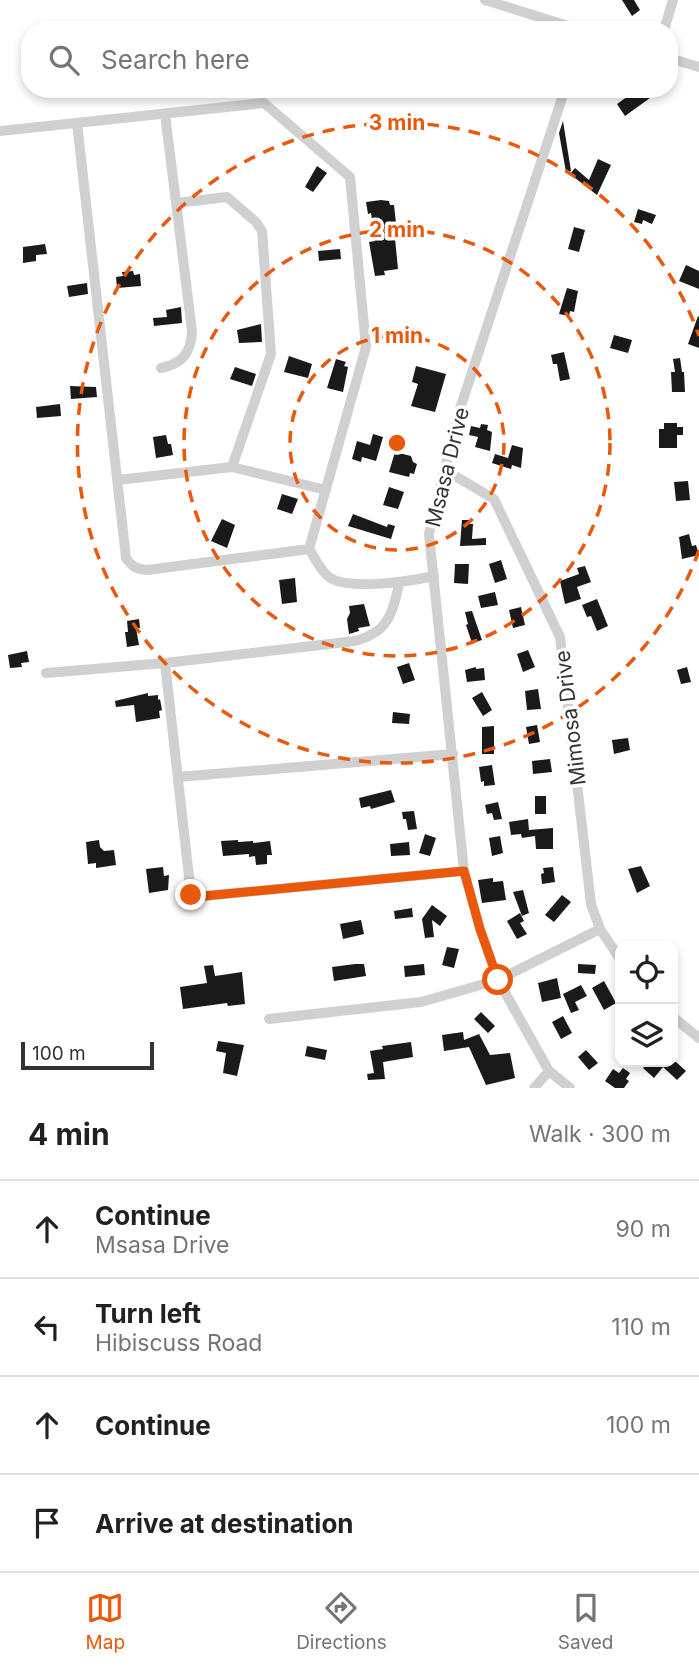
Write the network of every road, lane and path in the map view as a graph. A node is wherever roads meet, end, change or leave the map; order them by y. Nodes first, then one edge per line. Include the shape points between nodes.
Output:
1 (485, 0) edge
2 (673, 0) edge
3 (552, 21) edge
4 (667, 21) edge
5 (678, 61) edge
6 (699, 67) edge
7 (562, 98) edge
8 (165, 114) junction
9 (77, 123) junction
10 (0, 131) edge
11 (176, 203) junction
12 (161, 369) dead end
13 (232, 467) junction
14 (445, 470) junction
15 (118, 480) junction
16 (326, 490) junction
17 (309, 550) junction
18 (434, 576) junction
19 (399, 584) junction
20 (165, 663) junction
21 (46, 673) dead end
22 (453, 754) junction
23 (178, 777) junction
24 (464, 871) junction
25 (600, 929) junction
26 (615, 952) edge
27 (498, 980) junction
28 (269, 1019) dead end
29 (678, 1021) edge
30 (699, 1038) edge
31 (550, 1071) junction
32 (534, 1088) edge
33 (570, 1088) edge

1 - 3 street
2 - 4 street
5 - 6 street
7 - 14 street, Msasa Drive via 458,415
8 - 9 street
8 - 11 street
8 - 16 street via 264,103 350,177 366,347
9 - 10 street
9 - 15 street
11 - 12 street via 191,340 184,358
11 - 13 street via 227,197 262,231 271,354
13 - 15 street
13 - 16 street
14 - 18 street, Msasa Drive via 429,534
14 - 25 street, Mimosa Drive via 494,499 560,637 591,904
15 - 17 street via 127,558 138,569
16 - 17 street
17 - 19 street via 335,581
18 - 19 street
18 - 22 street, Msasa Drive
19 - 20 street via 386,624 365,638
20 - 21 street
20 - 23 street
22 - 23 street
22 - 24 street, Msasa Drive
23 - 24 street via 191,895
24 - 27 street, Msasa Drive
25 - 26 street, Mimosa Drive
25 - 27 street
27 - 28 street via 421,1002
27 - 31 street, Msasa Drive
29 - 30 street
31 - 32 street
31 - 33 street, Msasa Drive

